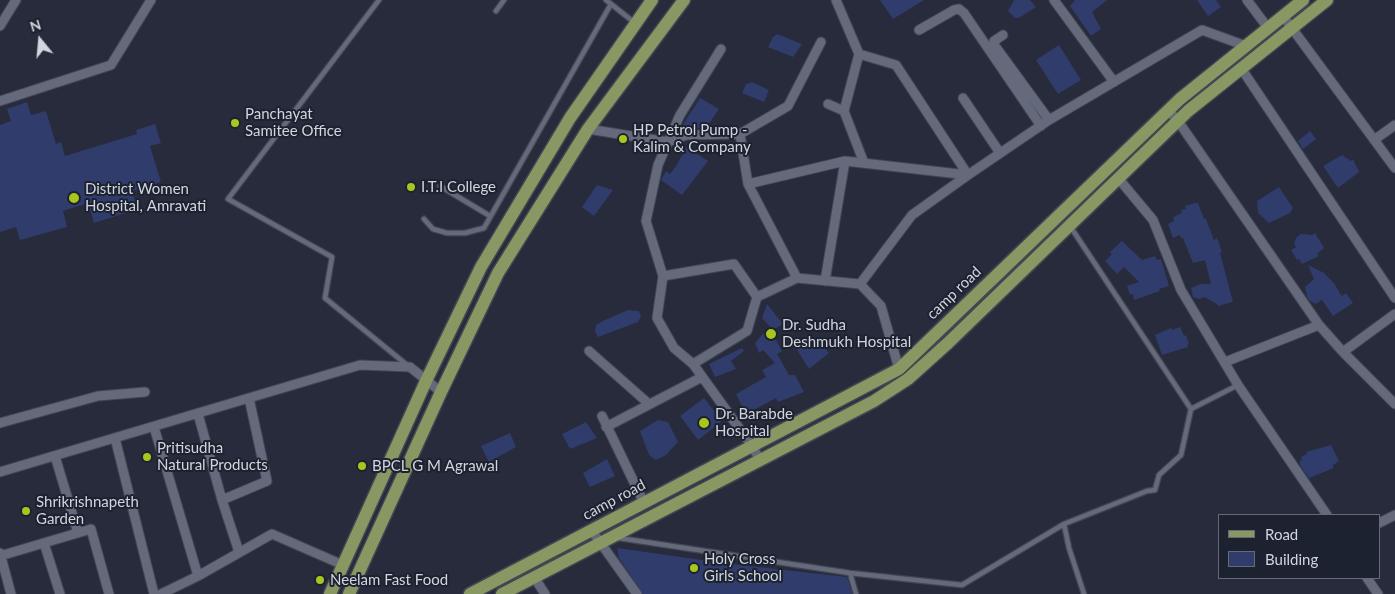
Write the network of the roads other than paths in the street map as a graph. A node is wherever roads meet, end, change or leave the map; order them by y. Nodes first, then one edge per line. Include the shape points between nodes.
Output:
1 (151, 0) edge
2 (379, 0) edge
3 (504, 0) edge
4 (606, 0) edge
5 (652, 0) edge
6 (684, 0) edge
7 (836, 0) edge
8 (1054, 0) edge
9 (1246, 0) edge
10 (1303, 0) edge
11 (1327, 0) edge
12 (13, 1) edge
13 (611, 4) junction
14 (496, 12) dead end
15 (1284, 16) junction
16 (636, 24) junction
17 (0, 26) edge
18 (1268, 28) junction
19 (1292, 28) junction
20 (919, 30) dead end
21 (1003, 35) dead end
22 (821, 42) dead end
23 (1246, 46) junction
24 (721, 49) dead end
25 (859, 54) junction
26 (1241, 68) junction
27 (602, 72) junction
28 (1114, 82) junction
29 (620, 84) junction
30 (963, 98) dead end
31 (0, 101) edge
32 (828, 104) dead end
33 (1168, 110) junction
34 (844, 111) junction
35 (570, 118) junction
36 (1049, 120) junction
37 (1178, 121) junction
38 (1395, 125) edge
39 (1041, 126) junction
40 (588, 129) junction
41 (740, 134) junction
42 (1374, 140) junction
43 (668, 142) junction
44 (1000, 153) junction
45 (845, 161) junction
46 (864, 163) junction
47 (1395, 168) edge
48 (968, 175) junction
49 (1118, 178) junction
50 (748, 184) junction
51 (440, 186) dead end
52 (1060, 214) junction
53 (490, 216) junction
54 (424, 219) dead end
55 (1069, 225) junction
56 (663, 276) junction
57 (797, 278) junction
58 (825, 281) junction
59 (860, 284) junction
60 (1392, 288) edge
61 (757, 297) junction
62 (1395, 298) edge
63 (1395, 314) edge
64 (1318, 324) junction
65 (589, 351) dead end
66 (1343, 352) junction
67 (1225, 362) junction
68 (693, 364) junction
69 (410, 367) junction
70 (899, 369) junction
71 (702, 378) junction
72 (426, 381) junction
73 (1238, 385) junction
74 (146, 392) dead end
75 (441, 392) junction
76 (249, 398) junction
77 (649, 404) junction
78 (1395, 404) edge
79 (1191, 409) junction
80 (198, 414) junction
81 (602, 416) dead end
82 (0, 423) edge
83 (154, 427) junction
84 (606, 427) junction
85 (115, 438) junction
86 (752, 446) junction
87 (55, 456) junction
88 (760, 460) junction
89 (0, 472) edge
90 (222, 500) junction
91 (644, 503) junction
92 (1325, 514) edge
93 (1395, 515) edge
94 (1380, 522) edge
95 (604, 524) junction
96 (1064, 524) junction
97 (592, 531) junction
98 (78, 533) junction
99 (612, 537) junction
100 (44, 543) junction
101 (599, 543) junction
102 (239, 552) junction
103 (0, 555) edge
104 (343, 565) junction
105 (850, 573) junction
106 (198, 576) junction
107 (534, 577) junction
108 (1368, 579) edge
109 (11, 594) edge
110 (60, 594) edge
111 (109, 594) edge
112 (154, 594) edge
113 (161, 594) edge
114 (330, 594) edge
115 (349, 594) edge
116 (470, 594) edge
117 (502, 594) edge
118 (545, 594) edge
119 (637, 594) edge
120 (856, 594) edge
121 (1084, 594) edge
122 (1378, 594) edge

1 - 31 street via 112,65
2 - 69 lane via 228,199 332,257 325,298
3 - 14 lane
4 - 13 lane
5 - 16 main road
6 - 29 main road
7 - 25 street
8 - 28 street
9 - 18 street
10 - 15 main road, camp road
11 - 19 main road, camp road
12 - 17 street
13 - 16 lane
13 - 53 lane
15 - 18 main road, camp road
15 - 19 street
16 - 27 main road
18 - 23 main road, camp road
19 - 26 main road, camp road
19 - 42 street
20 - 39 street via 954,10 964,12
21 - 36 street via 994,42 995,46
22 - 41 street via 788,106
23 - 28 street via 1202,30
23 - 33 main road, camp road
24 - 43 street via 680,115
25 - 34 street
25 - 48 street via 896,65
26 - 37 main road, camp road
26 - 60 street
27 - 29 main road
27 - 35 main road
28 - 36 street
29 - 40 main road
30 - 44 street
32 - 34 street
33 - 37 street
33 - 52 main road, camp road
34 - 46 street
35 - 40 main road
35 - 72 main road via 481,267
36 - 39 street
37 - 49 main road, camp road
37 - 64 street
38 - 42 street
39 - 44 street
40 - 43 street
40 - 75 main road via 498,273
41 - 43 street via 686,135
41 - 50 street
42 - 47 street
43 - 56 street via 658,165 646,222
44 - 48 street
45 - 46 street
45 - 50 street
45 - 58 street
46 - 48 street
48 - 59 street via 912,215
49 - 55 main road, camp road
49 - 67 street via 1153,220 1180,290
50 - 57 street
51 - 53 lane
52 - 55 street
52 - 70 main road, camp road
53 - 54 lane via 484,228 465,233 433,229
55 - 79 lane
55 - 88 main road, camp road via 908,379 874,401
56 - 61 street via 734,264
56 - 68 street via 657,318 674,348
57 - 58 street
57 - 61 street
58 - 59 street
59 - 70 street via 881,306
60 - 62 street
61 - 68 street via 747,331
63 - 66 street
64 - 66 street
64 - 67 street
65 - 77 street
66 - 78 street
67 - 73 street
68 - 71 street
69 - 72 street
69 - 76 street via 360,365
70 - 86 main road, camp road
71 - 77 street
71 - 86 street
72 - 75 street
72 - 104 main road
73 - 79 lane
73 - 92 street
74 - 82 street via 98,396
75 - 115 main road
76 - 80 street
76 - 90 street via 267,481
77 - 84 street
79 - 96 lane via 1181,455 1159,475 1156,490
80 - 83 street
80 - 90 street
81 - 84 street
83 - 85 street
83 - 106 street
84 - 91 street
85 - 87 street
85 - 112 street
86 - 88 street
86 - 91 main road, camp road
87 - 89 street
87 - 98 street
88 - 99 main road, camp road
90 - 102 street
91 - 95 main road, camp road
93 - 94 street
95 - 97 main road, camp road
95 - 99 street
96 - 105 lane via 962,585
96 - 121 lane
97 - 101 street
97 - 116 main road, camp road
98 - 100 street
98 - 111 street via 91,530
99 - 101 main road, camp road
99 - 105 lane
100 - 103 street
100 - 110 street
101 - 107 main road, camp road
101 - 119 street
102 - 104 street via 272,534
102 - 106 street
103 - 109 street
104 - 114 main road
105 - 120 lane
106 - 113 street
107 - 117 main road, camp road
107 - 118 street
108 - 122 street

